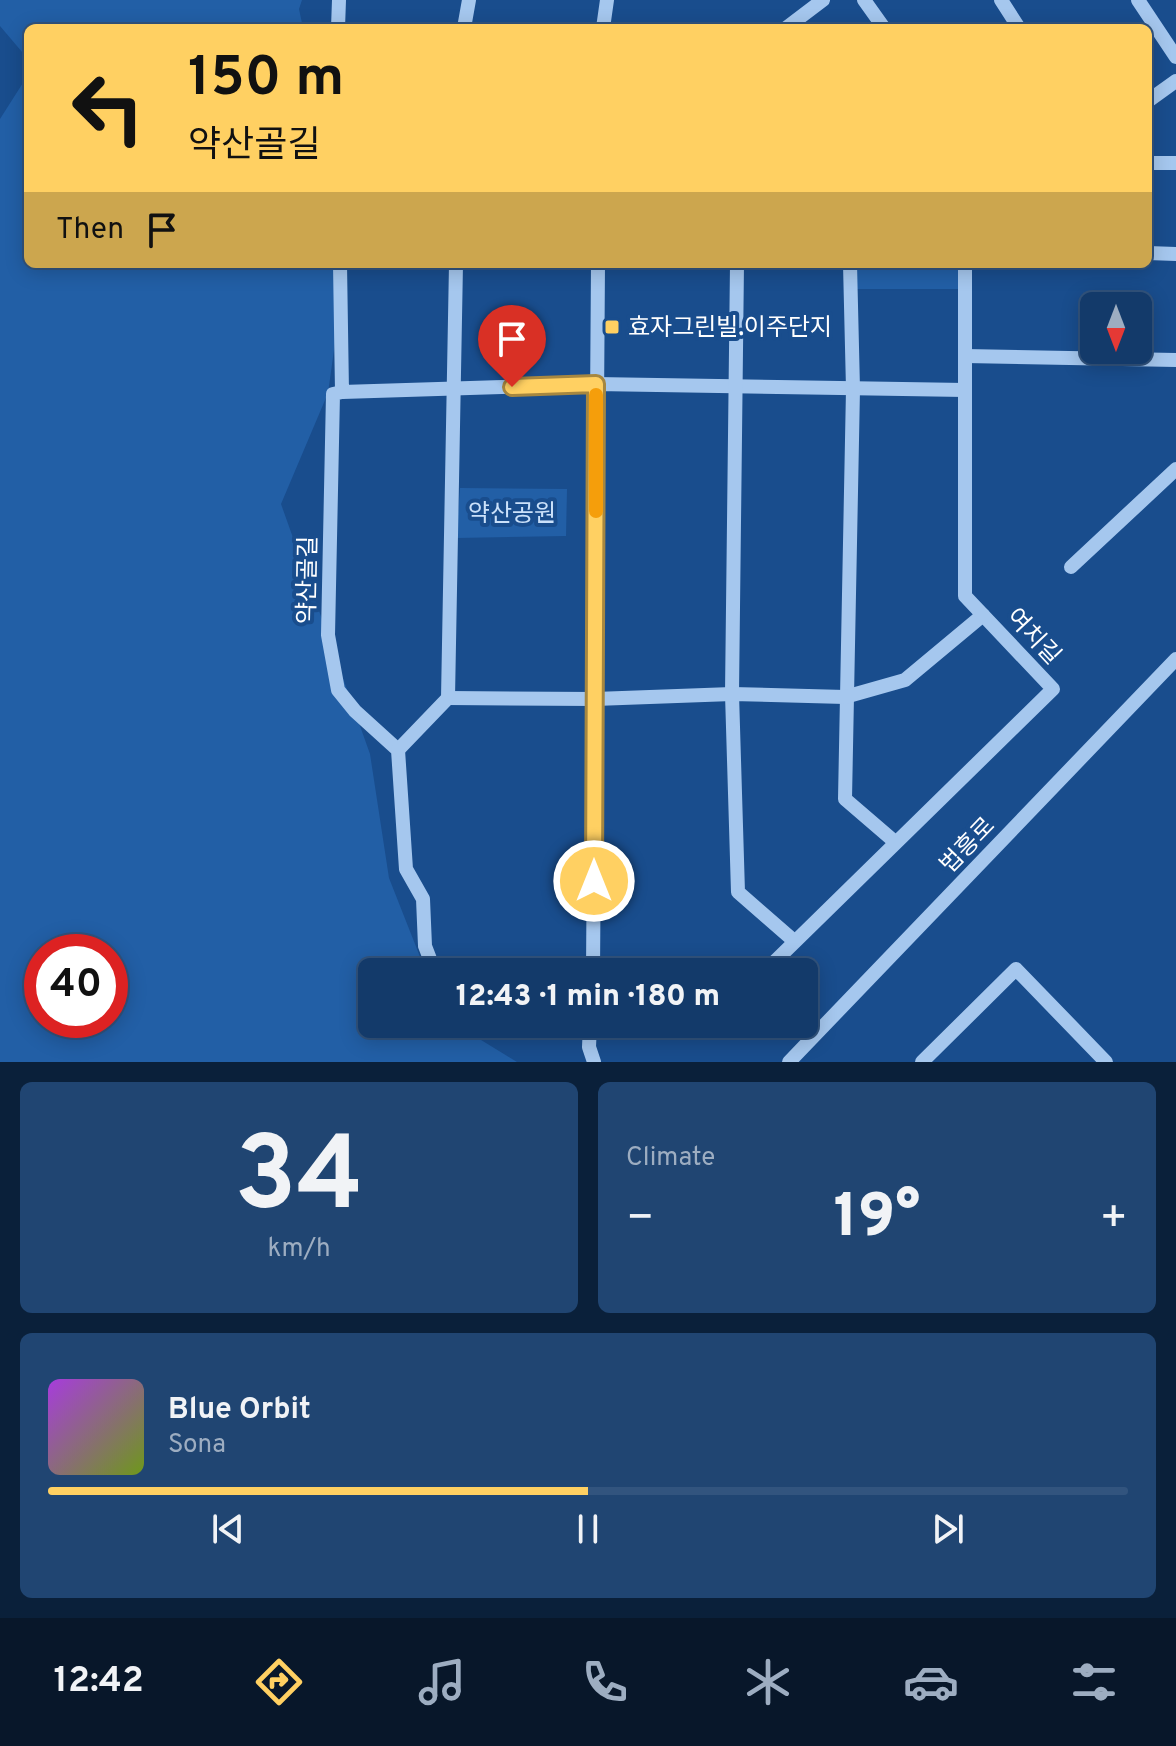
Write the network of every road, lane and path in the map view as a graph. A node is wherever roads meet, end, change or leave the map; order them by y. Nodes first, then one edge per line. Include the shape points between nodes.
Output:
1 (339, 0) edge
2 (469, 0) edge
3 (607, 0) edge
4 (823, 0) edge
5 (864, 0) edge
6 (1001, 0) edge
7 (1138, 0) edge
8 (338, 24) edge
9 (465, 24) edge
10 (604, 24) edge
11 (791, 24) edge
12 (881, 24) edge
13 (1016, 24) edge
14 (1176, 57) edge
15 (1176, 81) edge
16 (1152, 98) edge
17 (1152, 163) edge
18 (1176, 163) edge
19 (1152, 253) edge
20 (1176, 254) edge
21 (340, 268) edge
22 (456, 268) edge
23 (598, 268) edge
24 (737, 268) edge
25 (850, 268) edge
26 (965, 268) edge
27 (965, 356) junction
28 (1176, 360) edge
29 (596, 384) junction
30 (736, 388) junction
31 (455, 389) junction
32 (853, 389) junction
33 (965, 390) junction
34 (342, 392) junction
35 (1176, 469) edge
36 (1071, 567) dead end
37 (983, 615) junction
38 (1176, 659) edge
39 (732, 694) junction
40 (845, 697) junction
41 (448, 698) junction
42 (595, 699) junction
43 (398, 750) junction
44 (895, 842) junction
45 (793, 940) junction
46 (430, 958) edge
47 (593, 958) edge
48 (777, 958) edge
49 (589, 1038) edge
50 (594, 1062) edge
51 (789, 1062) edge
52 (922, 1062) edge
53 (1106, 1062) edge

1 - 8 street
2 - 9 street
3 - 10 street
4 - 11 street
5 - 12 street
6 - 13 street
7 - 14 street
15 - 16 street
17 - 18 street
19 - 20 street
21 - 34 street, 약산골길
22 - 31 street
23 - 29 street
24 - 30 street
25 - 32 street
26 - 27 street, 여치길
27 - 28 street
27 - 33 street, 여치길
29 - 30 street
29 - 31 street
29 - 42 street
30 - 32 street
30 - 39 street
31 - 34 street
31 - 41 street
32 - 33 street
32 - 40 street
33 - 37 street, 여치길 via 965,596
34 - 43 street, 약산골길 via 333,394 328,635 338,690
35 - 36 street
37 - 40 street via 905,680
37 - 44 street, 여치길 via 1053,689
38 - 51 street, 법흥로
39 - 40 street
39 - 42 street
39 - 45 street via 738,892
40 - 44 street via 845,799
41 - 42 street
41 - 43 street
42 - 47 street
43 - 46 street via 406,869 423,899
44 - 45 street, 여치길
45 - 48 street, 여치길
49 - 50 street
52 - 53 street via 1016,969

